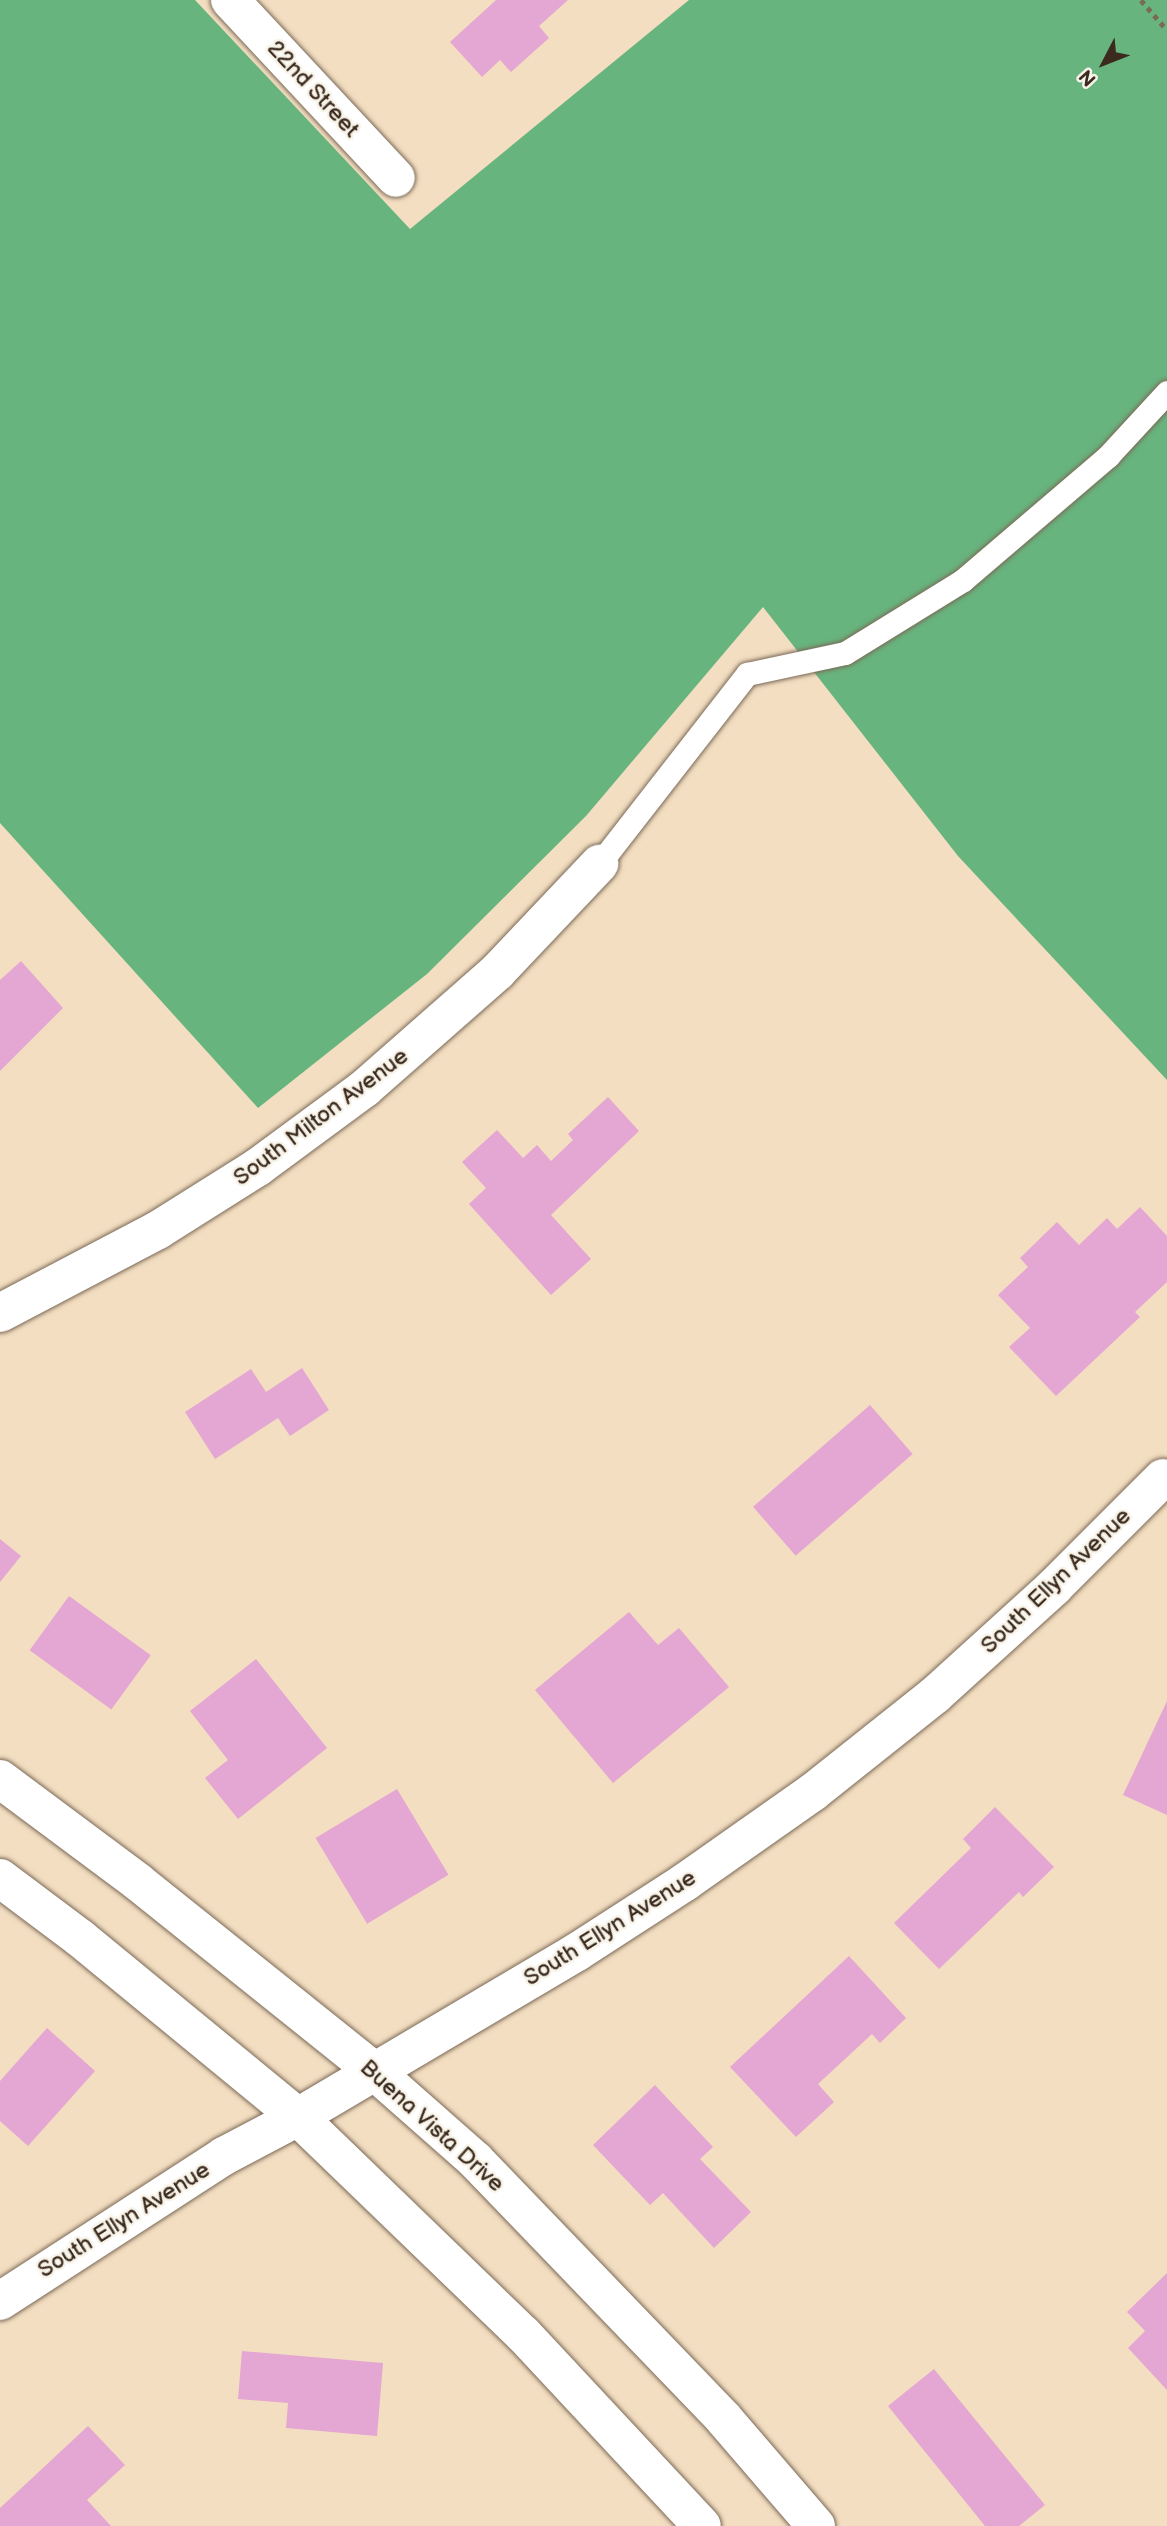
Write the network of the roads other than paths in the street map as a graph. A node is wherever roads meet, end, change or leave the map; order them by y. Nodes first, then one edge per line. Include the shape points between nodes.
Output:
1 (237, 2) edge
2 (396, 178) dead end
3 (1167, 392) edge
4 (599, 864) joint
5 (0, 1312) edge
6 (1163, 1478) dead end
7 (0, 1779) edge
8 (0, 1878) edge
9 (373, 2070) junction
10 (298, 2117) junction
11 (0, 2301) edge
12 (702, 2526) edge
13 (816, 2526) edge

1 - 2 street, 22nd Street
3 - 4 lane via 1108,456 963,580 845,653 747,674
4 - 5 street, South Milton Avenue via 497,972 365,1088 258,1167 158,1230
6 - 9 street, South Ellyn Avenue via 1054,1587 945,1686 813,1792 577,1952
7 - 9 street, Buena Vista Drive via 138,1882
8 - 10 street
9 - 10 street, South Ellyn Avenue
9 - 13 street, Buena Vista Drive via 475,2160 724,2419
10 - 11 street, South Ellyn Avenue via 224,2156
10 - 12 street via 523,2334

